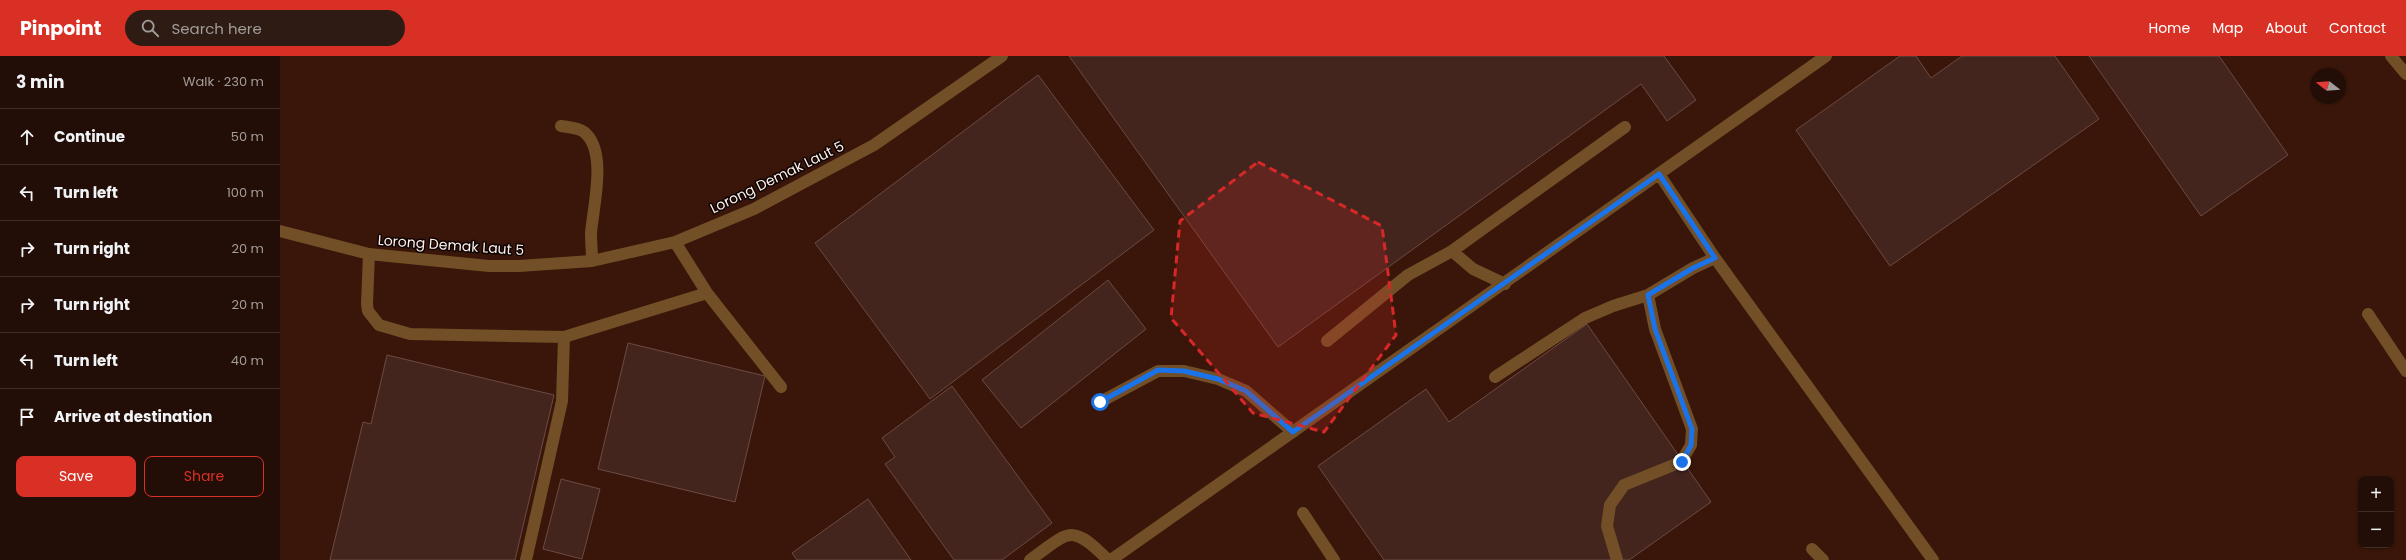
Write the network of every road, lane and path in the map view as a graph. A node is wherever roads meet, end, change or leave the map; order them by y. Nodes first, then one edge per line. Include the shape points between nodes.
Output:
1 (1002, 56) edge
2 (1826, 56) edge
3 (2391, 56) edge
4 (2406, 74) edge
5 (561, 126) dead end
6 (1624, 127) dead end
7 (1659, 174) junction
8 (280, 231) edge
9 (675, 242) junction
10 (1452, 251) junction
11 (370, 254) junction
12 (1715, 258) junction
13 (592, 261) junction
14 (1505, 284) junction
15 (707, 293) junction
16 (1648, 295) junction
17 (2368, 314) dead end
18 (564, 337) junction
19 (1327, 341) dead end
20 (2406, 371) edge
21 (1495, 377) dead end
22 (781, 387) dead end
23 (1100, 402) dead end
24 (1293, 432) junction
25 (1303, 513) dead end
26 (1812, 549) dead end
27 (526, 560) edge
28 (1030, 560) edge
29 (1108, 560) edge
30 (1112, 560) edge
31 (1334, 560) edge
32 (1617, 560) edge
33 (1823, 560) edge
34 (1932, 560) edge

1 - 9 street, Lorong Demak Laut 5 via 874,145 754,209
2 - 7 street
3 - 4 street
5 - 13 street via 584,132 592,141 595,152 597,187 591,233
6 - 10 street
7 - 12 street
7 - 14 street
8 - 11 street, Lorong Demak Laut 5
9 - 13 street, Lorong Demak Laut 5
9 - 15 street
10 - 14 street via 1473,269
10 - 19 street via 1408,275
11 - 13 street, Lorong Demak Laut 5 via 488,266 551,266
11 - 18 street via 367,304 368,311 379,324 410,334
12 - 16 street
12 - 34 street
14 - 24 street
15 - 18 street
15 - 22 street
16 - 21 street via 1585,318
16 - 32 street via 1655,329 1692,429 1691,445 1682,462 1624,485 1610,504 1607,526
17 - 20 street
18 - 27 street via 562,401
23 - 24 street via 1158,370 1184,371 1218,379 1246,391
24 - 30 street
25 - 31 street
26 - 33 street
28 - 29 street via 1057,540 1068,535 1078,535 1087,538

